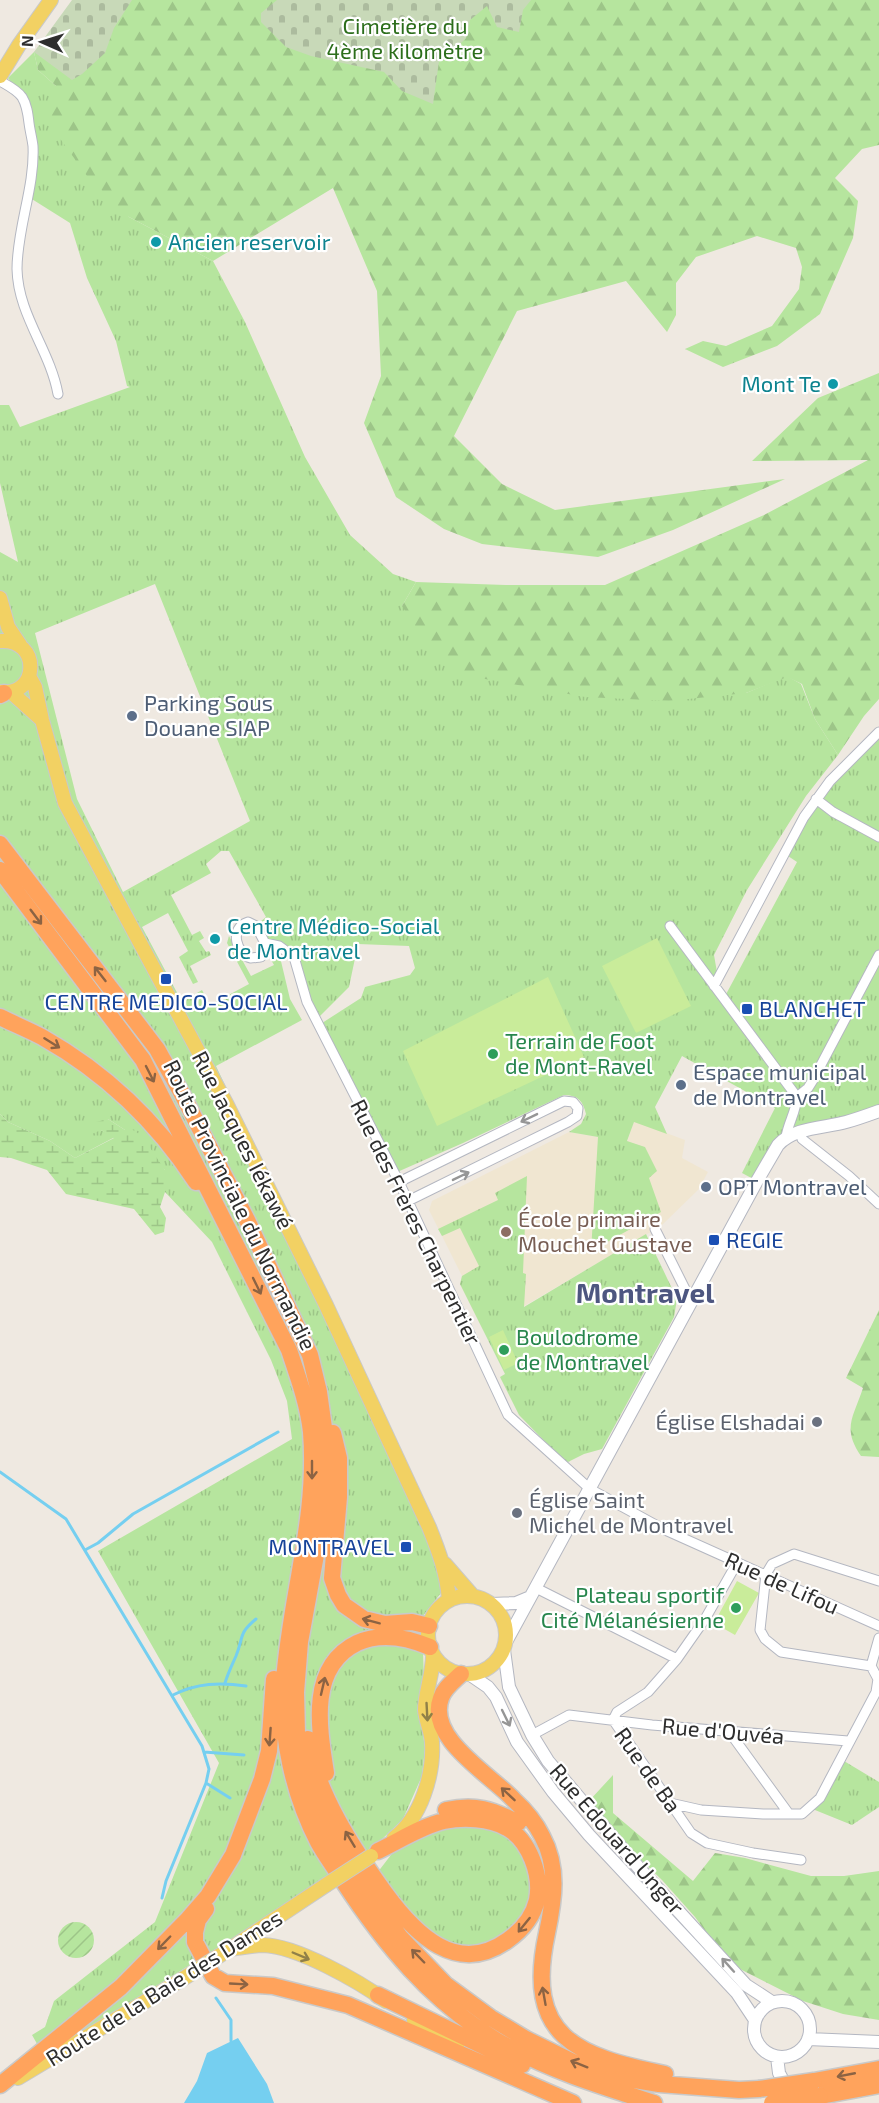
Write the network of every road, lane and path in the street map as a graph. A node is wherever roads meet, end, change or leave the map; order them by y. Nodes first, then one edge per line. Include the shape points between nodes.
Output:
1 (51, 0) edge
2 (0, 79) edge
3 (58, 394) dead end
4 (0, 601) edge
5 (0, 641) edge
6 (20, 645) junction
7 (29, 675) junction
8 (4, 693) edge
9 (42, 720) junction
10 (879, 732) edge
11 (816, 799) junction
12 (879, 837) edge
13 (0, 844) edge
14 (0, 870) edge
15 (670, 926) dead end
16 (265, 943) dead end
17 (879, 955) edge
18 (714, 986) junction
19 (0, 1017) edge
20 (797, 1097) junction
21 (879, 1111) edge
22 (801, 1132) junction
23 (786, 1137) junction
24 (399, 1182) junction
25 (408, 1201) junction
26 (879, 1204) edge
27 (655, 1229) dead end
28 (240, 1250) junction
29 (691, 1301) junction
30 (319, 1392) junction
31 (590, 1489) junction
32 (317, 1547) junction
33 (443, 1562) junction
34 (737, 1563) junction
35 (766, 1574) junction
36 (879, 1581) edge
37 (298, 1583) junction
38 (532, 1593) junction
39 (472, 1595) junction
40 (449, 1599) junction
41 (492, 1604) junction
42 (429, 1626) junction
43 (879, 1626) edge
44 (879, 1638) edge
45 (505, 1646) junction
46 (431, 1651) junction
47 (677, 1659) junction
48 (871, 1666) junction
49 (465, 1674) junction
50 (613, 1720) junction
51 (728, 1730) junction
52 (532, 1735) junction
53 (848, 1741) junction
54 (670, 1803) junction
55 (332, 1806) junction
56 (789, 1814) junction
57 (405, 1830) junction
58 (374, 1853) junction
59 (233, 1856) junction
60 (801, 1860) dead end
61 (545, 1942) junction
62 (226, 1951) junction
63 (378, 1995) junction
64 (772, 2002) junction
65 (755, 2020) junction
66 (808, 2039) junction
67 (879, 2042) edge
68 (777, 2057) junction
69 (487, 2065) junction
70 (879, 2069) edge
71 (879, 2085) edge
72 (0, 2087) edge
73 (817, 2089) junction
74 (739, 2090) junction
75 (573, 2103) edge
76 (646, 2103) edge
77 (654, 2103) edge
78 (772, 2103) edge
79 (794, 2103) edge

1 - 2 main road
2 - 3 street via 21,95 26,105 32,155 17,267 19,290 28,320 55,376
4 - 6 main road via 8,627
5 - 6 main road
6 - 7 main road, Rue Jacques Iékawé via 30,659
7 - 8 main road via 19,689
7 - 9 main road, Rue Jacques Iékawé
8 - 9 main road
9 - 33 main road, Rue Jacques Iékawé via 65,803 230,1112 326,1305
10 - 11 street
11 - 12 street
11 - 18 street
30 -> 13 highway, Route Provinciale du Normandie via 310,1355 247,1220 157,1049
14 -> 28 highway, Route Provinciale du Normandie via 143,1060
15 - 18 street
16 - 24 street, Rue des Frères Charpentier via 279,946 294,957 308,1002
17 - 20 street via 813,1080
18 - 20 street
19 -> 28 highway via 81,1061 147,1118 187,1168
20 - 23 street
21 - 22 main road
22 - 23 main road
22 - 26 street via 802,1138
23 - 29 main road via 757,1181
24 - 25 street, Rue des Frères Charpentier
25 -> 24 street via 568,1122 577,1116 578,1108 573,1102 564,1101
25 - 31 street, Rue des Frères Charpentier via 508,1415
27 - 29 street
28 -> 37 highway, Route Provinciale du Normandie via 289,1350 311,1430 310,1508
29 - 31 main road
30 - 32 highway via 327,1460
42 -> 30 highway via 364,1619 344,1605 338,1595 332,1578 339,1458
31 - 34 street, Rue de Lifou
31 - 38 main road
32 - 55 highway via 305,1719 320,1785
74 -> 32 highway via 659,2084 579,2065 491,2018 446,1985 400,1937 333,1841 303,1768 296,1692 300,1642
33 - 39 main road, Rue Jacques Iékawé
33 - 40 main road, Rue Jacques Iékawé
34 - 35 street, Rue de Lifou
34 - 47 street, Rue de Ba
35 - 36 street via 772,1564 794,1554
35 - 43 street, Rue de Lifou
35 - 48 street via 760,1630 775,1648
37 -> 59 highway via 276,1657 269,1750
37 - 77 highway, Route Provinciale du Normandie via 284,1682 285,1727 292,1769 318,1842 364,1914 428,1990 496,2040 573,2076
38 - 41 main road via 516,1603
38 - 45 main road
38 - 47 street
39 - 40 main road
39 - 41 main road
40 - 42 main road via 437,1609
41 - 45 main road via 504,1621
42 - 46 main road
44 - 48 street
45 - 49 main road via 489,1668
45 - 52 main road, Rue Edouard Unger via 509,1686
46 - 49 main road via 440,1664
55 -> 46 highway via 320,1713 328,1670 348,1647 363,1640 394,1636 417,1641
46 -> 57 main road via 433,1669 425,1709 432,1739 431,1768
47 - 50 street, Rue de Ba via 648,1692 617,1712
48 - 53 street via 879,1679 876,1692
61 -> 49 highway via 554,1896 550,1852 531,1819 457,1749 441,1723 441,1696
49 -> 65 main road, Rue Edouard Unger via 488,1687 518,1742 553,1792 737,1993
50 - 51 street, Rue d'Ouvéa
50 - 52 street, Rue d'Ouvéa via 569,1715
50 - 54 street, Rue de Ba
51 - 53 street, Rue d'Ouvéa
51 - 56 street
64 -> 52 main road, Rue Edouard Unger via 746,1985 639,1868 566,1784
53 - 56 street via 820,1798 802,1814
54 - 56 street via 700,1810
54 - 60 street, Rue de Ba via 691,1833 707,1843
58 -> 55 highway via 442,1821 472,1819 495,1823 515,1834 533,1861 537,1899 522,1929 506,1941 490,1950 470,1954 447,1951 428,1940 400,1913
57 - 58 main road
57 - 61 highway via 441,1811 459,1808 498,1812 519,1823 537,1845 542,1861
58 - 62 main road, Route de la Baie des Dames, bridge
59 -> 69 highway via 228,1878 198,1920 195,1932 195,1942 213,1976 225,1983 273,1986 348,2005
59 -> 72 highway via 208,1896 121,1987
74 -> 61 highway via 623,2066 588,2053 562,2036 546,2010 543,1994
62 -> 63 main road via 263,1945 293,1952
62 - 72 main road, Route de la Baie des Dames, bridge
63 - 69 main road
63 - 76 highway via 537,2072 582,2090
64 - 65 main road
64 - 66 main road via 781,2000 798,2006 809,2021
65 - 68 main road via 754,2034 759,2046
66 - 67 main road
66 - 68 main road via 796,2053
68 - 79 main road via 779,2073
69 - 75 highway
70 -> 73 highway
71 - 73 highway
73 - 74 highway, bridge
73 - 78 highway, bridge

